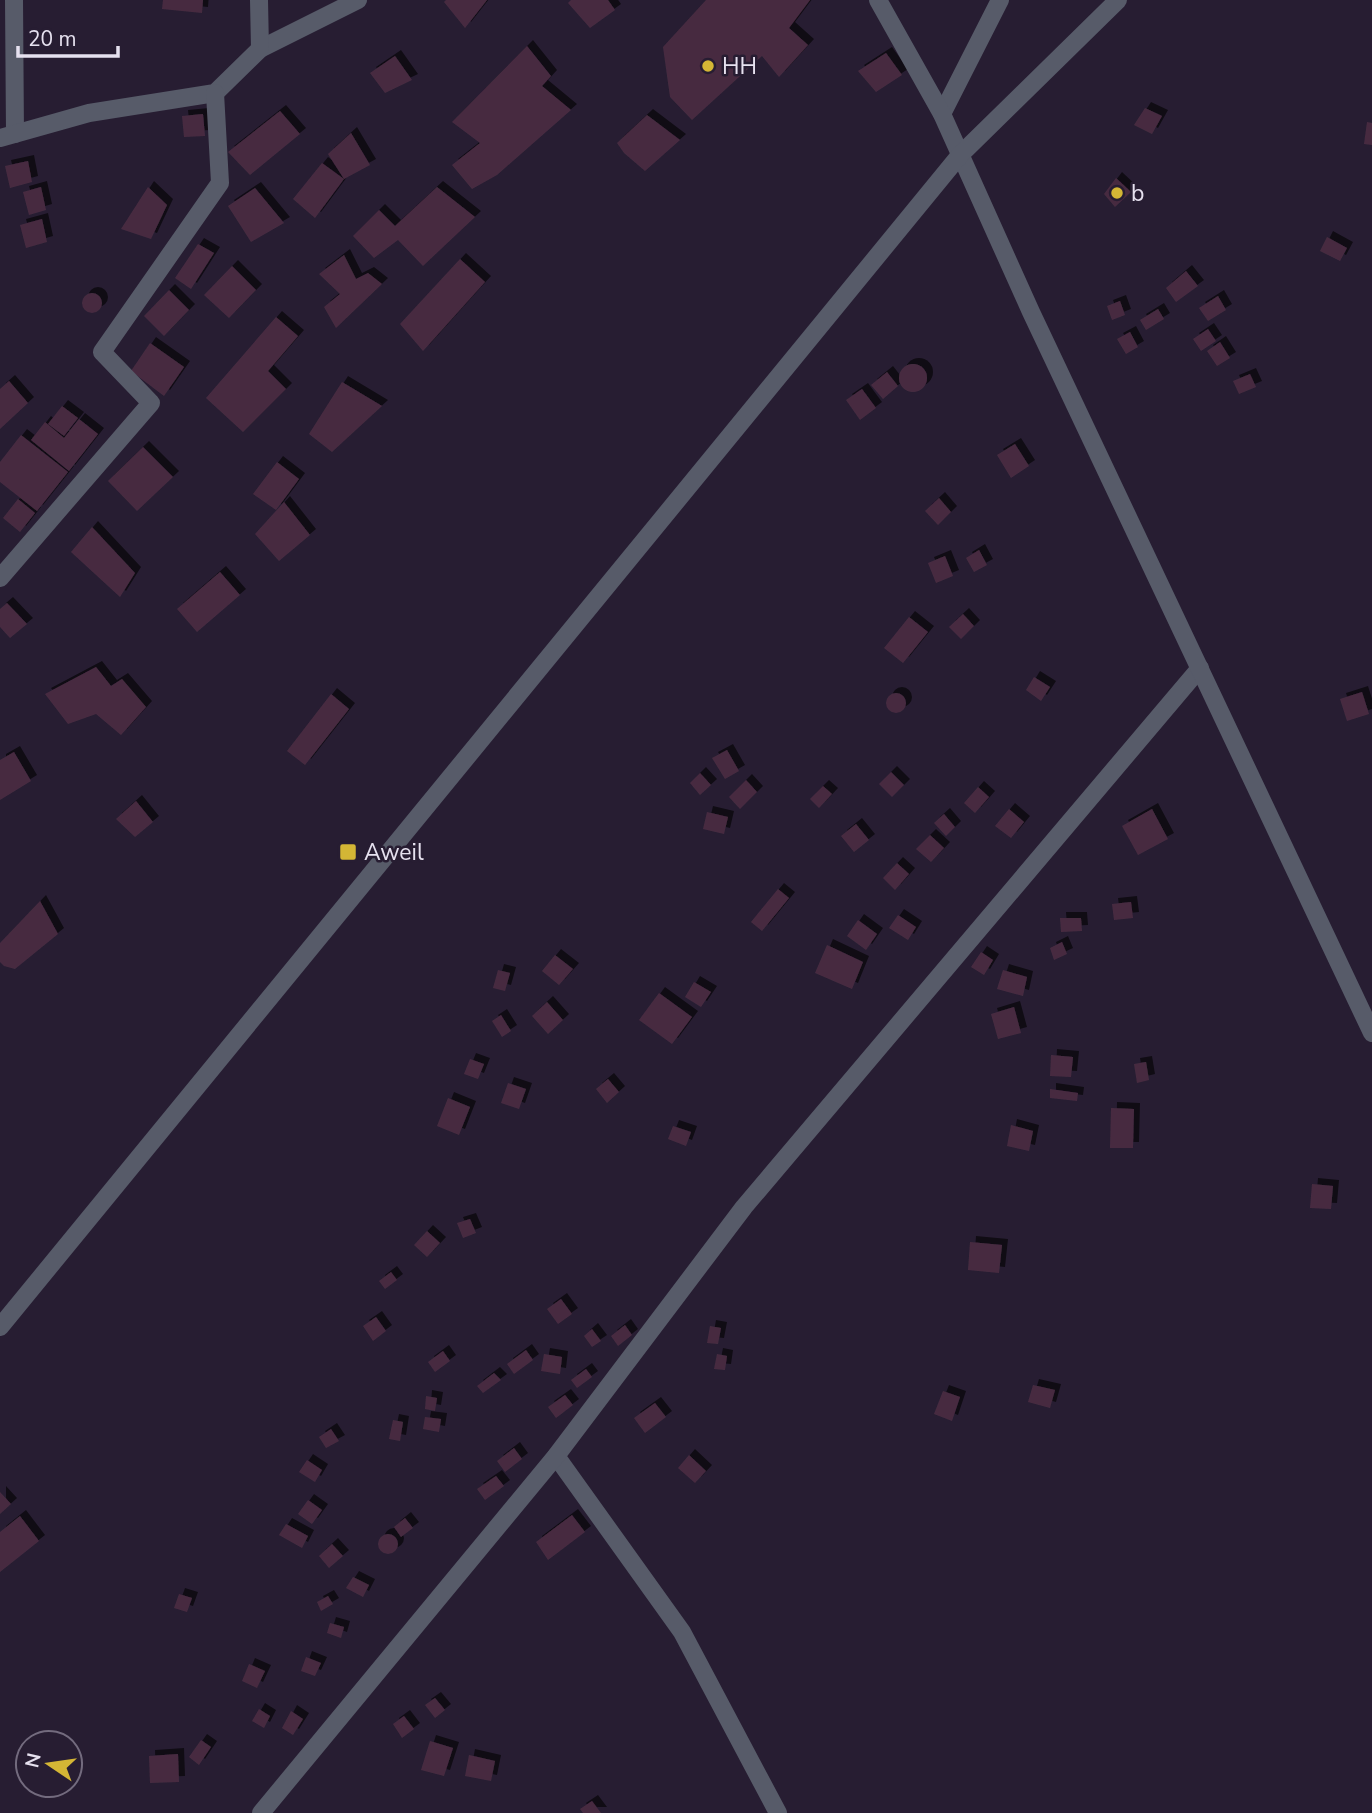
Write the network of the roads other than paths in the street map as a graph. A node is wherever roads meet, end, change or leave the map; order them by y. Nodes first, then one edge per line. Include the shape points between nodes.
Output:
1 (14, 0) edge
2 (259, 0) edge
3 (358, 0) edge
4 (878, 0) edge
5 (1000, 0) edge
6 (1118, 0) edge
7 (260, 49) junction
8 (215, 93) junction
9 (942, 114) junction
10 (7, 136) edge
11 (960, 155) junction
12 (0, 578) edge
13 (1200, 668) junction
14 (1372, 1033) edge
15 (0, 1327) edge
16 (556, 1456) junction
17 (261, 1813) edge
18 (778, 1813) edge

1 - 10 street
2 - 7 street
3 - 7 street
4 - 9 street
5 - 9 street
6 - 11 street
7 - 8 street
8 - 10 street via 89,113
8 - 12 street via 220,183 102,352 151,403
9 - 11 street
11 - 13 street
11 - 15 street
13 - 14 street
13 - 16 street via 744,1207
16 - 17 street
16 - 18 street via 682,1632

